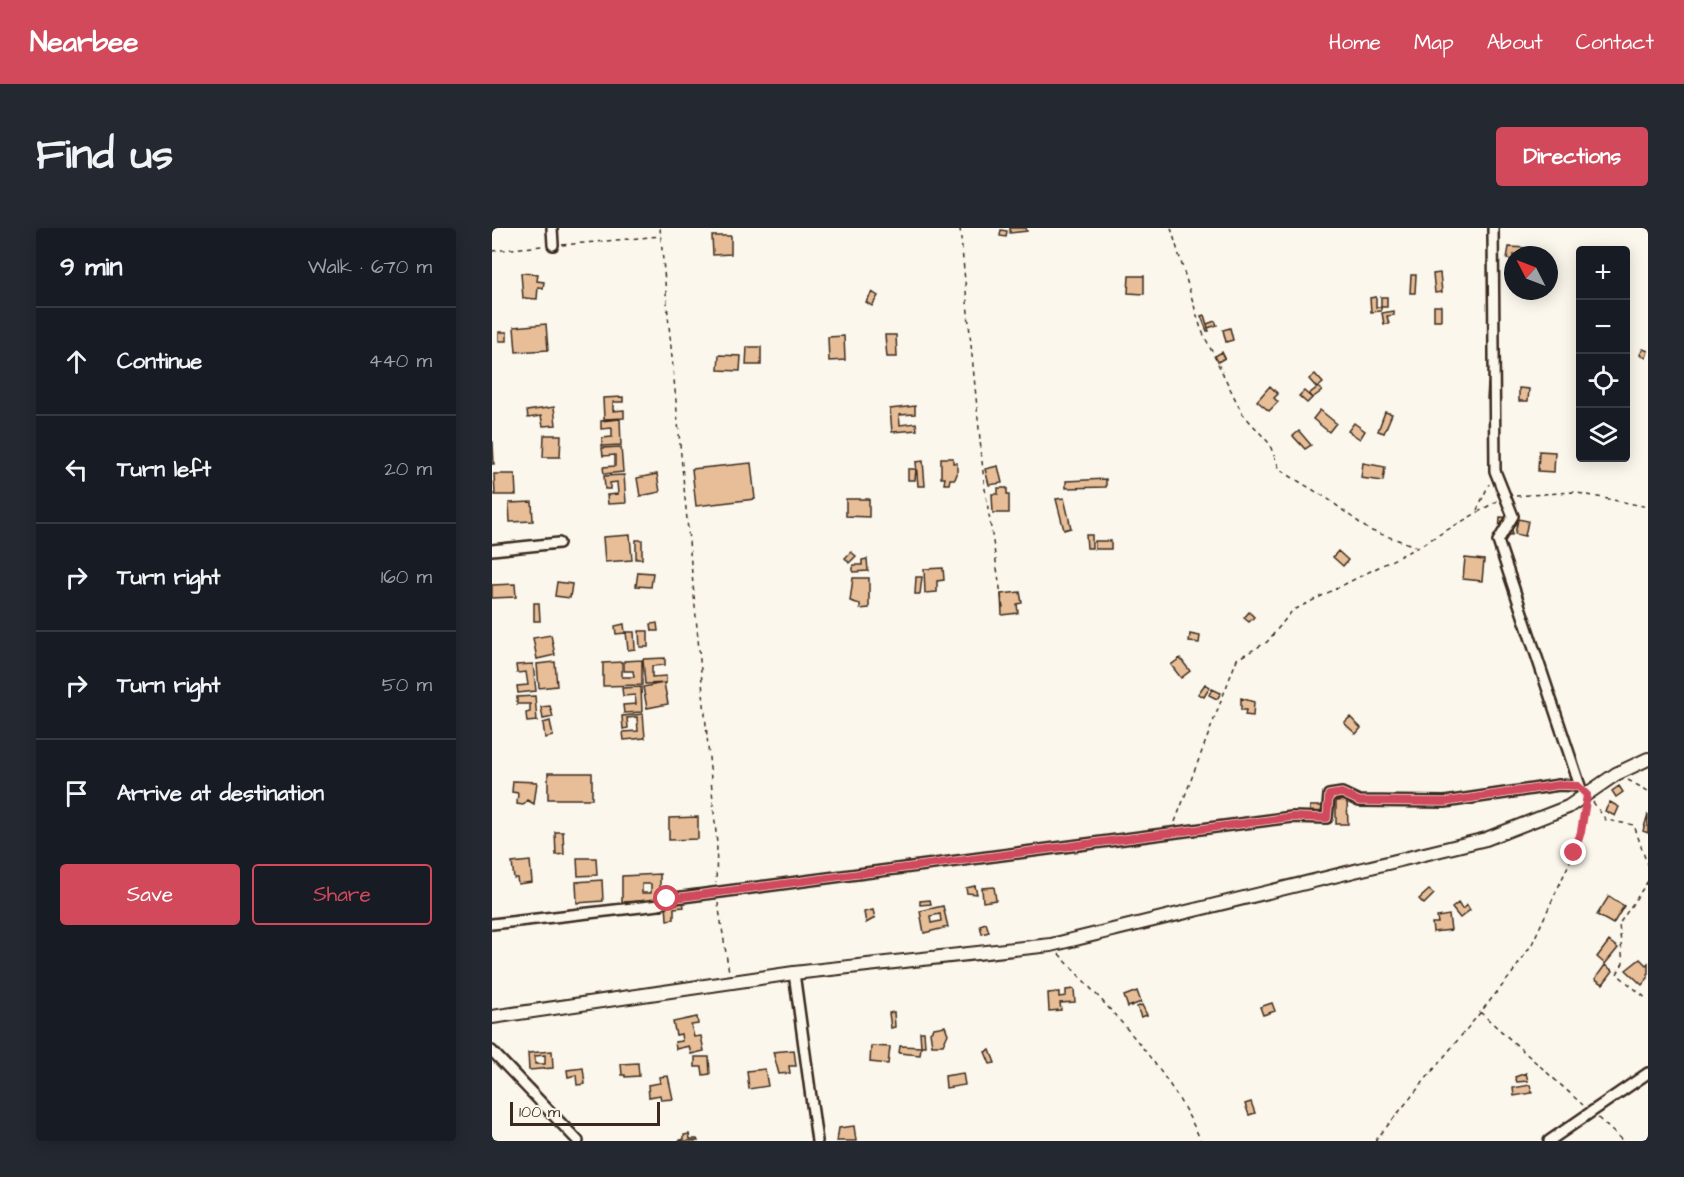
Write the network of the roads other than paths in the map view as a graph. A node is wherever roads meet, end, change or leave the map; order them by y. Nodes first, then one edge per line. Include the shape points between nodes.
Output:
1 (552, 228) edge
2 (1493, 228) edge
3 (553, 245) road end
4 (559, 543) dead end
5 (492, 550) edge
6 (1648, 759) edge
7 (1582, 790) junction
8 (492, 924) edge
9 (794, 973) junction
10 (492, 1017) edge
11 (492, 1051) edge
12 (1648, 1073) edge
13 (578, 1141) edge
14 (817, 1141) edge
15 (1549, 1141) edge

1 - 3 street
2 - 7 street via 1495,471 1513,516 1498,541
4 - 5 street
6 - 7 street
7 - 8 street via 1559,785 1445,802 1359,801 1342,793 1329,795 1327,818 1292,817 667,899 659,905
7 - 9 street via 1568,807 1486,839 1051,945
9 - 10 street
9 - 14 street
11 - 13 street
12 - 15 street

